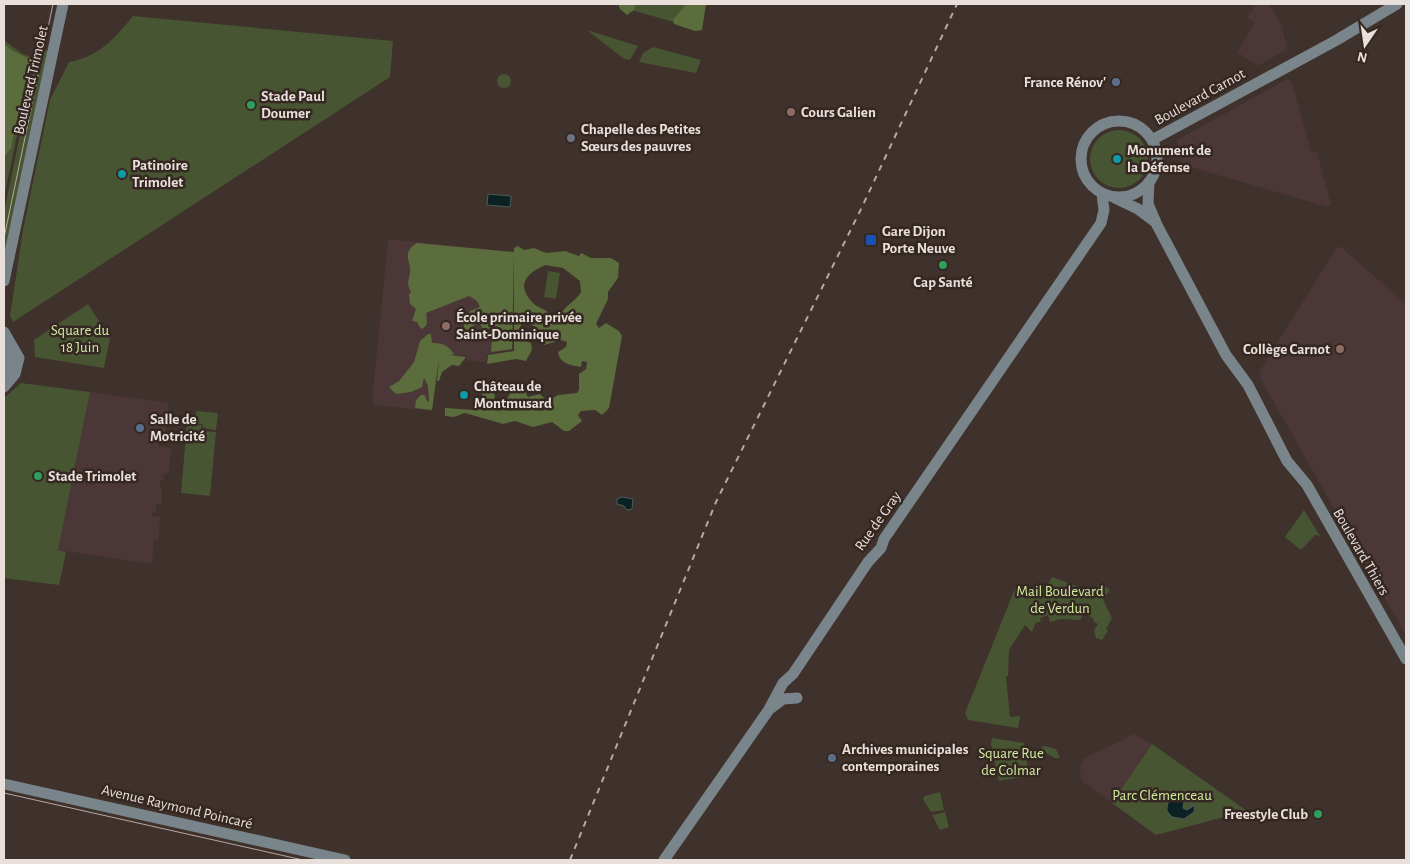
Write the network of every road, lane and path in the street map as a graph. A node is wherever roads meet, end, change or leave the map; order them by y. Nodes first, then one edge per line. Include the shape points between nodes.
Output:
1 (63, 4) edge
2 (1397, 4) edge
3 (1152, 140) junction
4 (1149, 182) junction
5 (1102, 194) junction
6 (1115, 198) junction
7 (1157, 224) junction
8 (4, 281) edge
9 (4, 332) edge
10 (10, 344) junction
11 (4, 374) edge
12 (4, 387) edge
13 (1406, 659) edge
14 (793, 674) junction
15 (768, 711) junction
16 (4, 784) edge
17 (345, 860) edge
18 (664, 860) edge

1 - 8 main road, Boulevard Trimolet
2 - 3 main road, Boulevard Carnot via 1348,32 1330,36 1306,49 1262,80
3 - 4 main road via 1157,163
3 - 5 main road via 1139,127 1117,122 1101,126 1090,134 1082,152 1081,165 1088,182
4 - 6 main road via 1131,195
4 - 7 main road, Boulevard Thiers via 1148,204
5 - 6 main road
5 - 14 main road, Rue de Gray via 1104,210 1101,223
6 - 7 main road, Boulevard Thiers via 1138,208
7 - 13 main road, Boulevard Thiers via 1287,461 1307,486
9 - 10 main road
10 - 11 main road
10 - 12 main road via 18,362 15,374
14 - 15 main road, Rue de Gray via 783,684
14 - 15 main road via 788,691 797,698 778,701
15 - 18 main road, Rue de Gray
16 - 17 main road, Avenue Raymond Poincaré

